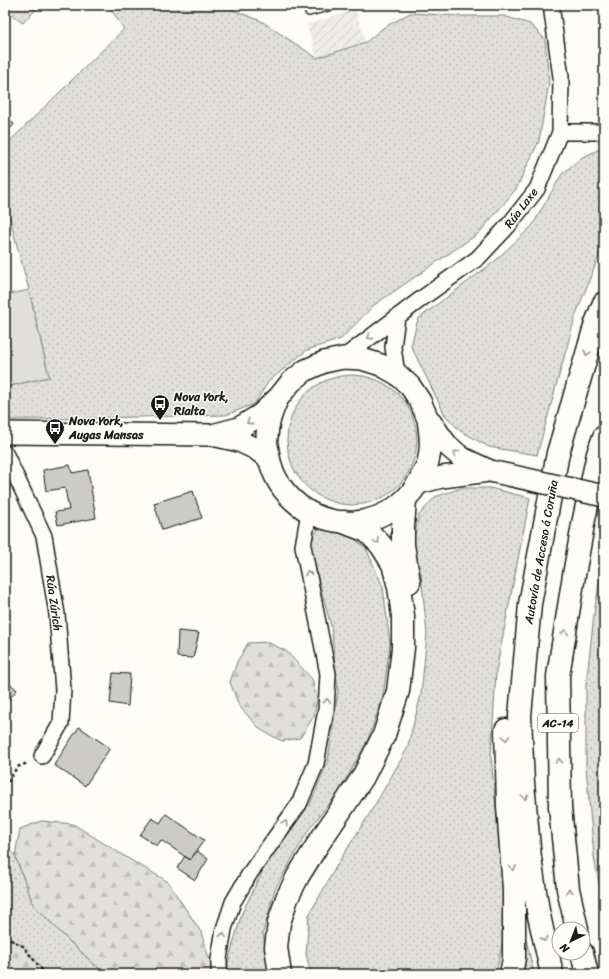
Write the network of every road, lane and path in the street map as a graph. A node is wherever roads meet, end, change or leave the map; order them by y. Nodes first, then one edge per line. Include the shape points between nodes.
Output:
1 (336, 5) edge
2 (551, 5) edge
3 (309, 12) dead end
4 (560, 132) junction
5 (604, 132) edge
6 (604, 303) edge
7 (397, 317) junction
8 (343, 358) junction
9 (397, 374) junction
10 (278, 397) junction
11 (427, 417) junction
12 (5, 433) edge
13 (212, 435) junction
14 (604, 437) edge
15 (5, 453) edge
16 (269, 459) junction
17 (490, 471) junction
18 (412, 492) junction
19 (604, 496) edge
20 (309, 512) junction
21 (344, 522) junction
22 (530, 604) junction
23 (42, 756) joint
24 (5, 787) edge
25 (575, 921) edge
26 (5, 937) edge
27 (584, 961) edge
28 (45, 974) edge
29 (219, 974) edge
30 (280, 974) edge
31 (294, 974) edge
32 (511, 974) edge
33 (552, 974) edge
34 (587, 974) edge

1 - 3 lane
2 - 4 street, Rúa Laxe via 561,77
4 - 5 street
4 - 7 street, Rúa Laxe via 537,189 508,226 478,258
6 -> 22 highway, Autovía de Acceso á Coruña / AC-14 via 596,322 558,453
7 -> 8 street, Rúa Laxe
7 - 9 street via 393,347
8 - 9 main road via 362,359
8 - 10 main road via 324,362 306,370
9 - 11 main road via 414,391
10 -> 13 main road via 260,415 239,428
10 - 16 main road via 270,417 266,438
17 -> 11 main road via 462,458 447,445
11 - 18 main road via 431,440 428,462
12 - 13 main road
13 - 16 main road via 239,441
25 -> 14 highway, AC-14 via 568,889 560,806 558,676 584,519
15 - 23 street, Rúa Zúrich via 44,536 57,614 63,690 61,723
16 - 20 main road via 277,480 291,498
17 - 18 main road via 442,477
17 - 19 main road, bridge
18 - 21 main road via 387,513 366,521
18 - 31 highway via 403,527 403,544 414,606 414,673 408,703 384,765 300,900 289,945
20 - 21 main road via 326,519
29 -> 20 street via 224,929 233,902 250,873 299,804 316,764 326,710 328,674 303,546
21 -> 30 highway via 367,531 382,545 393,564 403,616 403,648 398,691 384,735 363,777 318,844 287,898 279,923 276,947
22 -> 32 highway via 517,640 506,725 514,890 514,958
22 -> 33 highway, Autovía de Acceso á Coruña / AC-14 via 520,716 523,775 530,858 538,911
23 - 24 path via 17,768
26 - 28 path via 23,946
27 - 34 highway

